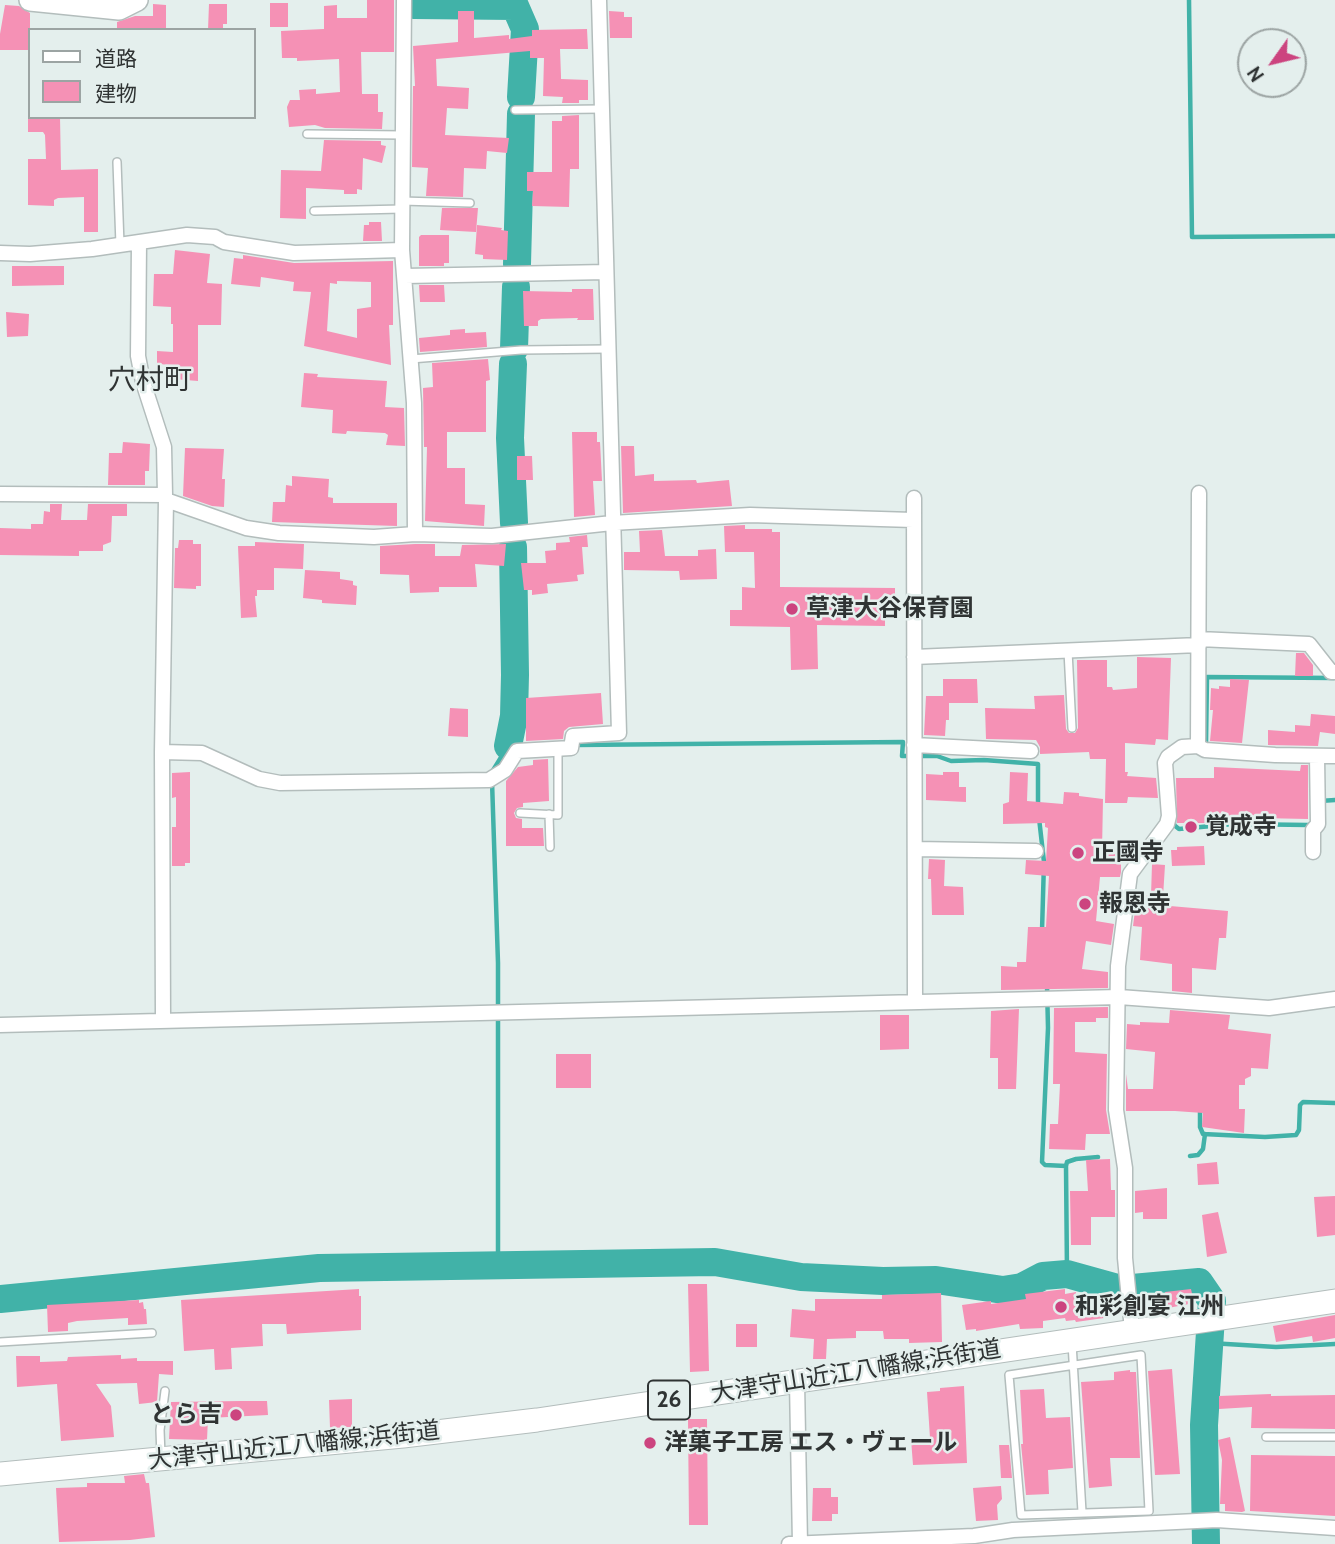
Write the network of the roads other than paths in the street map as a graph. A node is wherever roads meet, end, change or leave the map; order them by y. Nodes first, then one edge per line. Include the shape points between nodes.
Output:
1 (30, 0) edge
2 (404, 0) edge
3 (599, 0) edge
4 (134, 1) edge
5 (602, 109) junction
6 (515, 110) dead end
7 (307, 134) dead end
8 (404, 135) junction
9 (117, 162) dead end
10 (470, 203) dead end
11 (402, 205) junction
12 (314, 211) dead end
13 (139, 243) junction
14 (120, 245) junction
15 (402, 250) junction
16 (0, 253) edge
17 (606, 272) junction
18 (405, 276) junction
19 (608, 349) junction
20 (411, 359) junction
21 (1199, 493) dead end
22 (0, 494) edge
23 (165, 497) junction
24 (914, 498) dead end
25 (913, 520) junction
26 (612, 523) junction
27 (415, 534) junction
28 (1199, 642) junction
29 (1068, 650) junction
30 (915, 657) junction
31 (1335, 672) edge
32 (1072, 727) dead end
33 (914, 745) junction
34 (1198, 746) junction
35 (558, 749) junction
36 (1031, 751) dead end
37 (162, 752) junction
38 (1317, 756) junction
39 (1335, 756) edge
40 (520, 813) dead end
41 (549, 814) junction
42 (550, 847) dead end
43 (915, 849) junction
44 (1036, 850) dead end
45 (1313, 852) dead end
46 (1119, 997) junction
47 (1335, 999) edge
48 (915, 1002) junction
49 (163, 1020) junction
50 (0, 1025) edge
51 (1335, 1301) edge
52 (1132, 1330) junction
53 (152, 1334) dead end
54 (1072, 1339) junction
55 (0, 1342) edge
56 (1073, 1364) junction
57 (797, 1381) junction
58 (165, 1391) dead end
59 (1266, 1437) dead end
60 (1335, 1437) edge
61 (161, 1460) junction
62 (0, 1474) edge
63 (1082, 1512) junction
64 (1335, 1528) edge
65 (789, 1544) edge
66 (800, 1544) edge

1 - 4 street via 119,9
2 - 8 street
3 - 5 street
5 - 6 lane
5 - 17 street
7 - 8 lane
8 - 11 street
9 - 14 lane
10 - 11 lane
11 - 12 lane
11 - 15 street
13 - 14 street
13 - 15 street via 187,235 294,253
13 - 23 street via 138,356 164,447
14 - 16 street
15 - 18 street
17 - 18 street
17 - 19 street
18 - 20 street
19 - 20 lane
19 - 26 street
20 - 27 street
21 - 28 street
22 - 23 street
23 - 27 street via 246,528 374,537
23 - 37 street
24 - 25 street
25 - 26 street via 750,515
25 - 30 street
26 - 27 street via 492,536
26 - 35 street via 619,733 573,736 571,748
28 - 29 street
28 - 31 street via 1309,644
28 - 34 street
29 - 30 street
29 - 32 lane
30 - 33 street
33 - 36 street
33 - 43 street
34 - 38 street
34 - 46 street via 1182,747 1168,757 1167,824 1130,874 1118,966
35 - 37 street via 517,751 505,770 489,780 280,783 258,779 202,753
35 - 41 lane via 558,815
37 - 49 street
38 - 39 street
38 - 45 street via 1318,824 1313,830
40 - 41 lane
41 - 42 lane
43 - 44 street
43 - 48 street
46 - 47 street via 1269,1008
46 - 48 street
46 - 52 street via 1116,1110 1125,1168 1125,1258
48 - 49 street
49 - 50 street
51 - 52 main road, 大津守山近江八幡線;浜街道 / 26
52 - 54 main road, 大津守山近江八幡線;浜街道 / 26
53 - 55 lane
54 - 56 lane
54 - 57 main road, 大津守山近江八幡線;浜街道 / 26
56 - 63 lane
56 - 63 lane via 1009,1375 1021,1515
56 - 63 lane via 1141,1355 1149,1511
57 - 61 main road, 大津守山近江八幡線;浜街道 / 26 via 537,1420
57 - 66 street
58 - 61 lane
59 - 60 lane
61 - 62 main road, 大津守山近江八幡線;浜街道 / 26
64 - 66 street via 1217,1520
65 - 66 street

